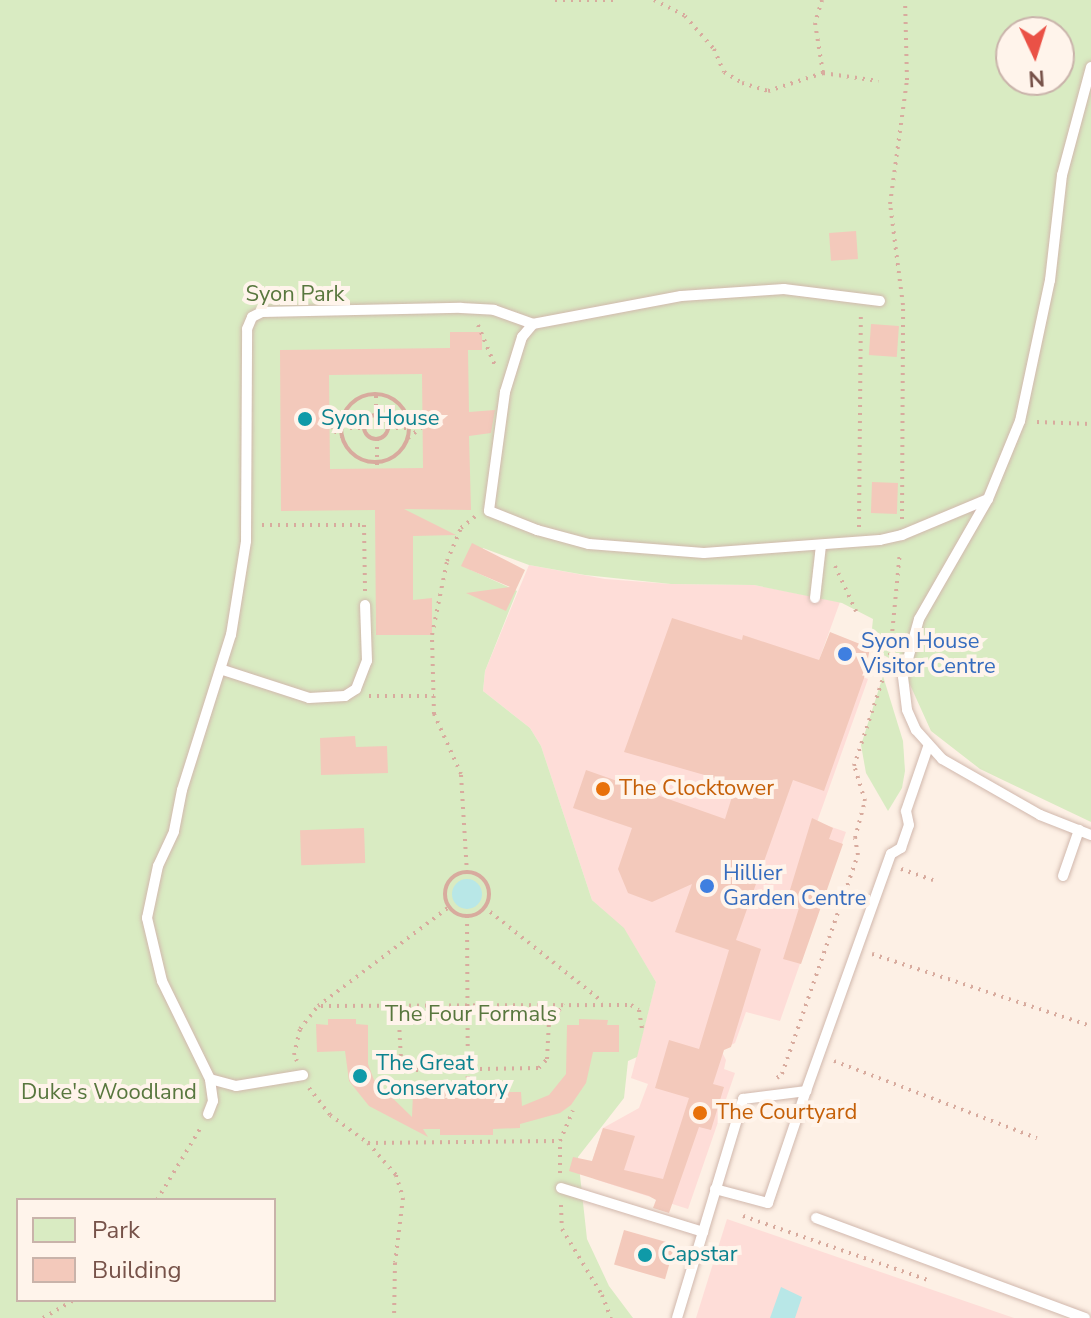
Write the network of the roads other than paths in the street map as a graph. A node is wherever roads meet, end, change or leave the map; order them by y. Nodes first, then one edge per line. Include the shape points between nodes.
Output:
1 (1091, 67) edge
2 (880, 301) dead end
3 (533, 324) junction
4 (988, 499) junction
5 (821, 545) junction
6 (815, 598) dead end
7 (365, 605) road end
8 (223, 670) junction
9 (928, 747) junction
10 (1079, 830) junction
11 (1091, 835) edge
12 (1063, 876) dead end
13 (303, 1075) road end
14 (210, 1079) junction
15 (806, 1091) junction
16 (208, 1114) road end
17 (561, 1188) road end
18 (715, 1189) junction
19 (816, 1218) dead end
20 (703, 1232) junction
21 (677, 1318) edge
22 (1085, 1318) edge

1 - 4 lane via 1062,175 1047,296 1020,421
2 - 3 lane via 784,289 681,296
3 - 5 lane via 522,337 505,392 489,511 589,544 643,551 704,553
3 - 8 lane via 494,310 461,308 262,312 252,317 247,329 246,541
4 - 5 lane via 902,535
4 - 9 lane via 934,589 908,650 903,677 907,710
5 - 6 lane
7 - 8 lane via 367,661 356,689 345,696 309,698
8 - 14 lane via 182,790 174,831 158,866 147,918 162,981
9 - 10 lane via 973,780
9 - 15 lane via 906,811 909,825 901,848 891,854
10 - 11 lane
10 - 12 lane
13 - 14 lane via 236,1086
14 - 16 lane via 213,1101
15 - 18 lane via 743,1099
15 - 18 lane via 768,1203
17 - 20 lane
18 - 20 lane
19 - 22 lane
20 - 21 lane

